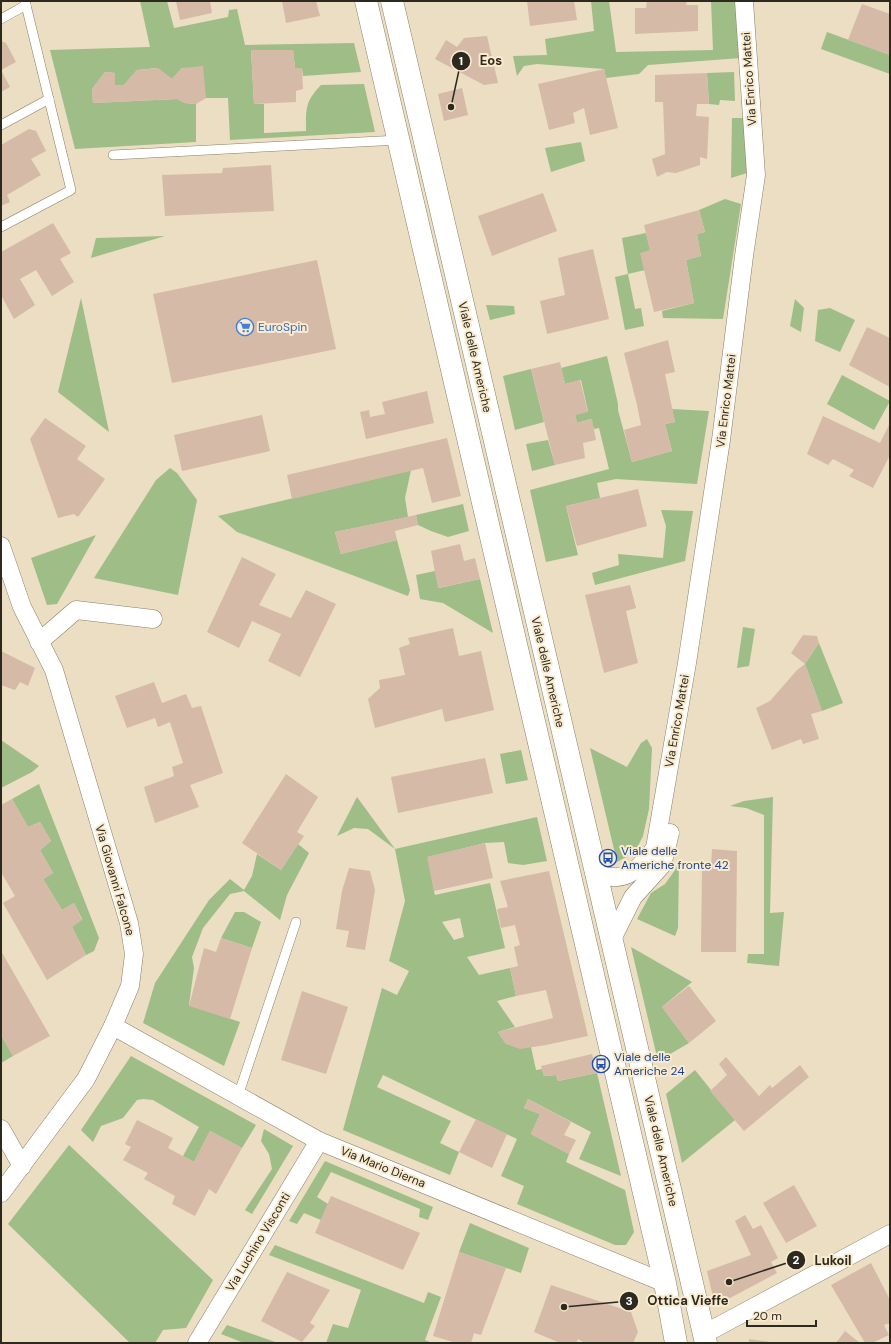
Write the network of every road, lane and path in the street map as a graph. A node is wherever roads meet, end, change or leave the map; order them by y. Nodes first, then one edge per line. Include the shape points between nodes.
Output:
1 (366, 1) edge
2 (392, 1) edge
3 (744, 1) edge
4 (26, 3) edge
5 (1, 19) edge
6 (49, 99) junction
7 (1, 125) edge
8 (399, 140) junction
9 (113, 155) dead end
10 (1, 227) edge
11 (1, 546) edge
12 (153, 619) dead end
13 (39, 642) junction
14 (664, 798) junction
15 (595, 874) junction
16 (296, 922) dead end
17 (611, 941) junction
18 (113, 1026) junction
19 (238, 1096) junction
20 (1, 1129) edge
21 (319, 1140) junction
22 (22, 1166) junction
23 (1, 1193) edge
24 (890, 1234) edge
25 (665, 1284) junction
26 (705, 1338) edge
27 (197, 1343) edge
28 (676, 1343) edge

1 - 8 main road, Viale delle Americhe
2 - 15 main road, Viale delle Americhe
3 - 14 street, Via Enrico Mattei via 756,175 721,440
4 - 5 lane
4 - 6 lane
6 - 7 lane
6 - 10 lane via 71,190
8 - 9 lane
8 - 25 main road, Viale delle Americhe
11 - 13 street, Via Giovanni Falcone via 22,608
12 - 13 street via 76,610
13 - 18 street, Via Giovanni Falcone via 54,670 130,923 134,954 130,986
14 - 15 street, Via Enrico Mattei via 655,848 642,865 615,878
14 - 17 street via 671,828 662,865 633,897
15 - 17 main road, Viale delle Americhe
16 - 19 lane
17 - 26 main road, Viale delle Americhe
18 - 19 street, Via Mario Dierna
18 - 22 street, Via Giovanni Falcone via 86,1079
19 - 21 street, Via Mario Dierna
20 - 22 street
21 - 25 street, Via Mario Dierna
21 - 27 street, Via Luchino Visconti
22 - 23 street, Via Giovanni Falcone
24 - 26 street
25 - 28 main road, Viale delle Americhe

